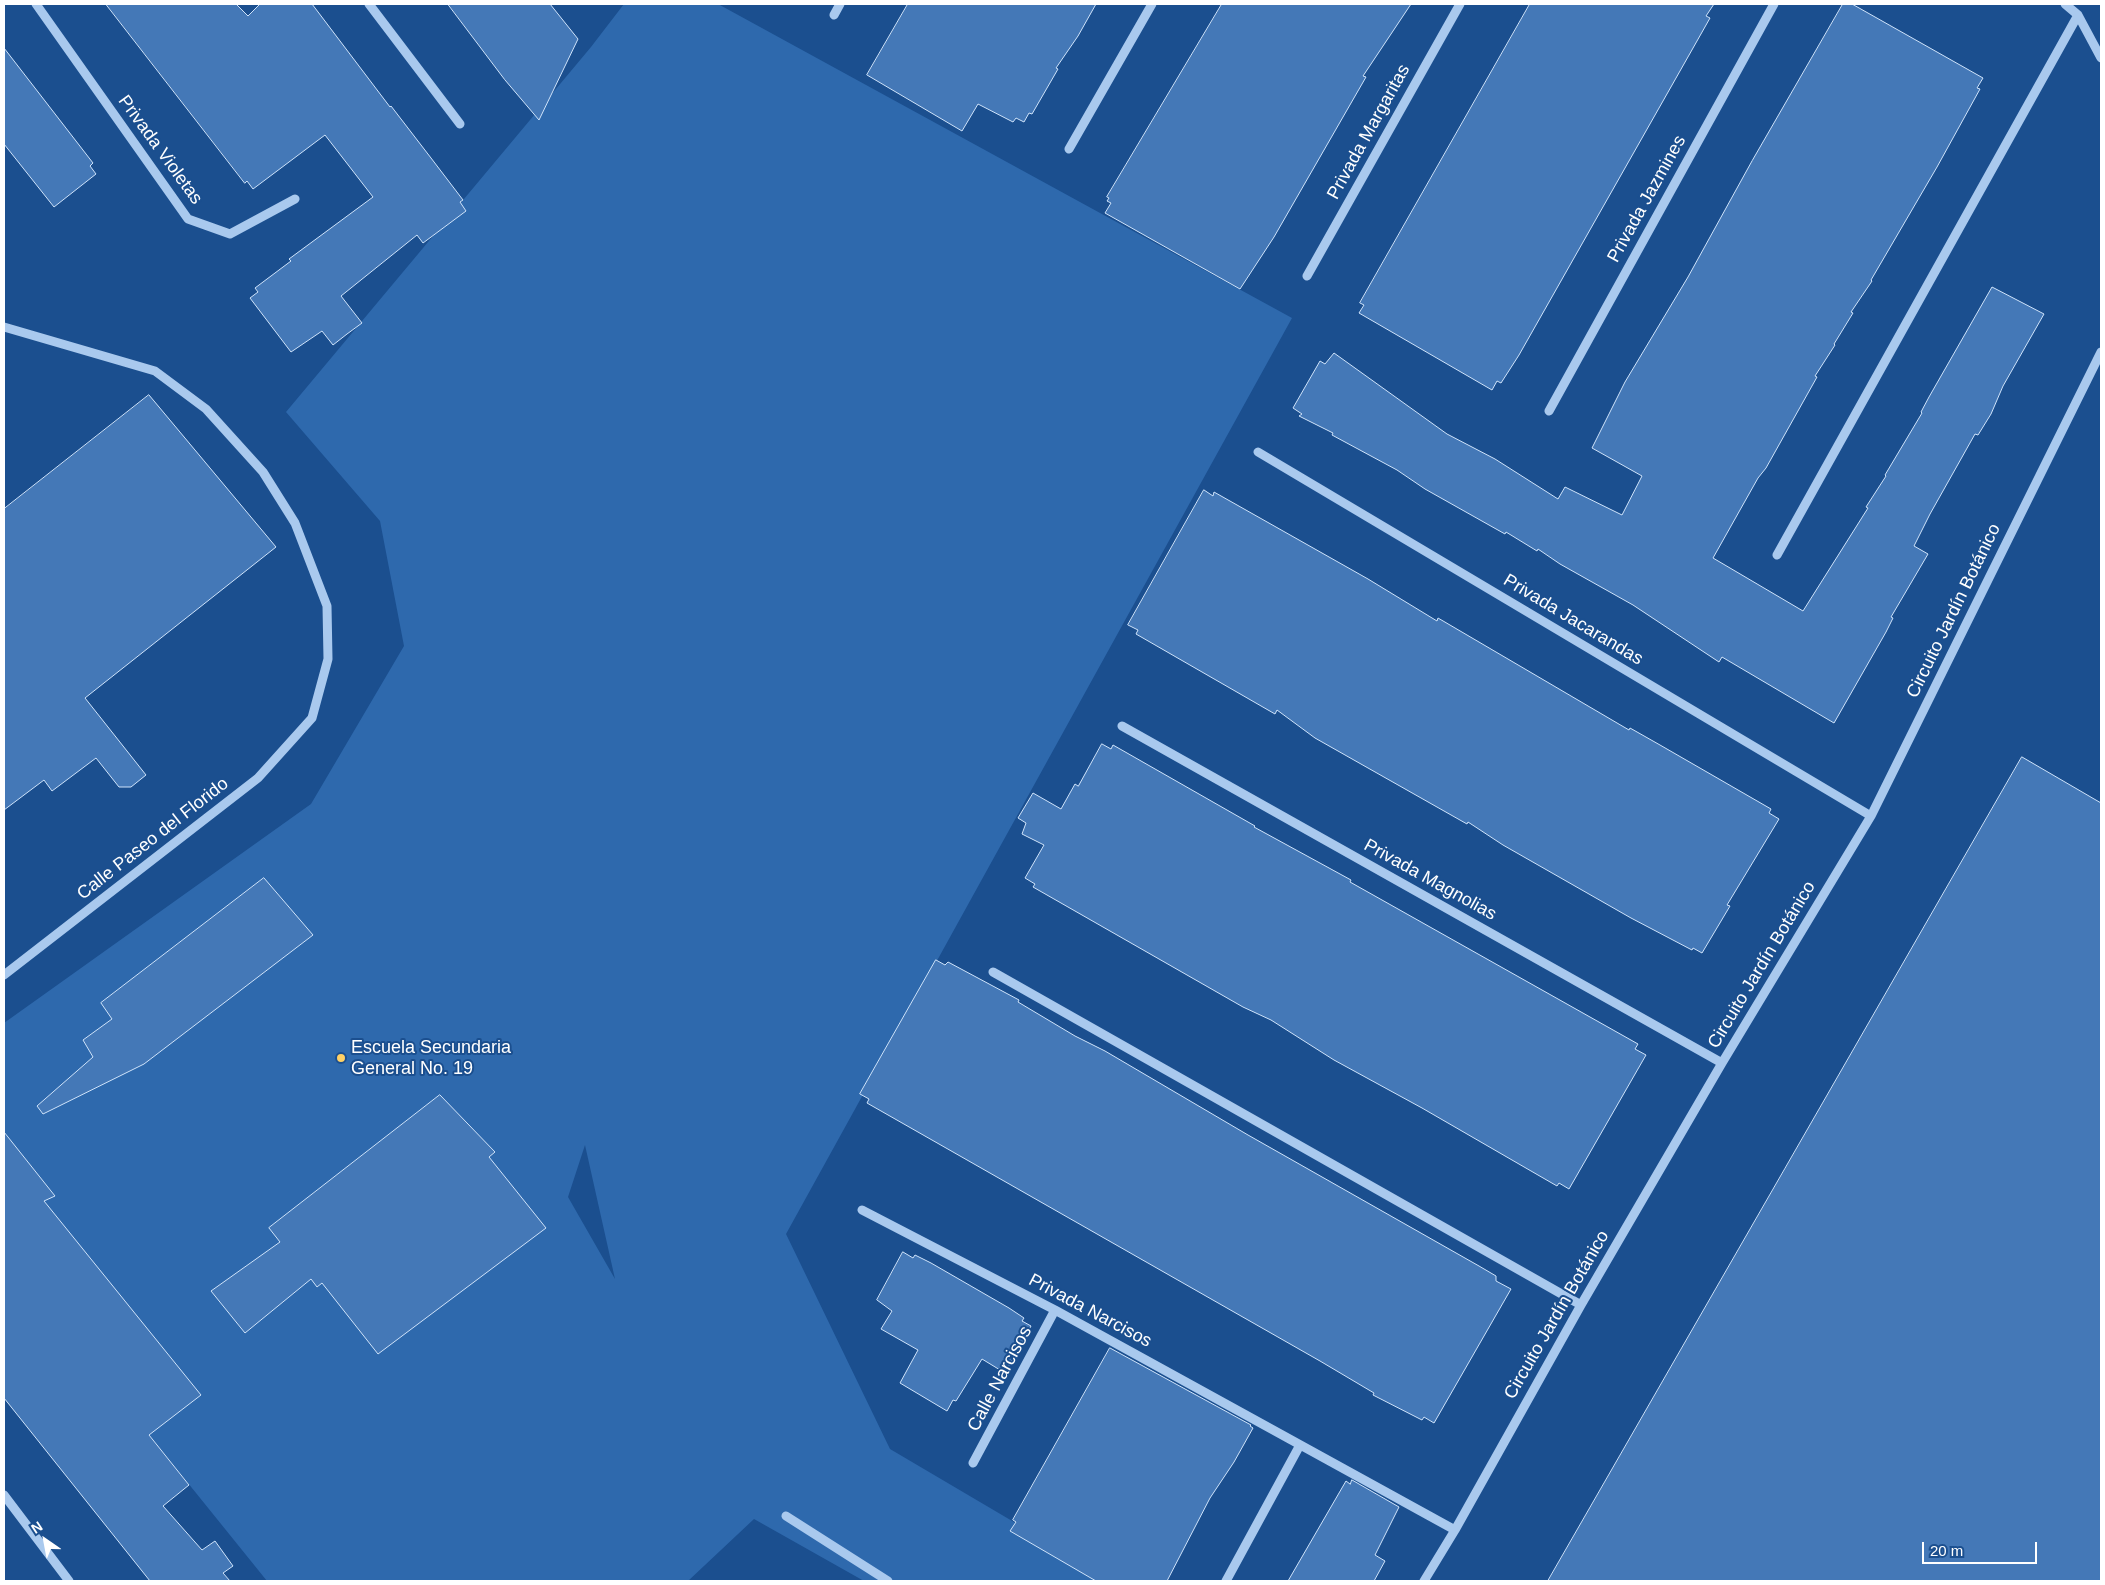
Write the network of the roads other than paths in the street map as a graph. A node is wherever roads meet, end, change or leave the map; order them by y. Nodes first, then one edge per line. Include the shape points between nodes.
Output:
1 (36, 4) edge
2 (369, 4) edge
3 (840, 4) edge
4 (1152, 4) edge
5 (1460, 4) edge
6 (1774, 4) edge
7 (2064, 4) edge
8 (834, 15) dead end
9 (2078, 15) junction
10 (2101, 58) edge
11 (460, 124) dead end
12 (1069, 149) dead end
13 (296, 199) dead end
14 (1307, 276) dead end
15 (4, 327) edge
16 (2101, 352) edge
17 (1548, 411) dead end
18 (1258, 452) dead end
19 (1777, 555) dead end
20 (1122, 726) dead end
21 (1870, 816) junction
22 (993, 972) dead end
23 (4, 975) edge
24 (1722, 1063) junction
25 (862, 1210) dead end
26 (1581, 1305) junction
27 (1055, 1310) junction
28 (1300, 1445) junction
29 (973, 1463) dead end
30 (4, 1495) edge
31 (786, 1516) dead end
32 (1455, 1530) junction
33 (69, 1581) edge
34 (888, 1581) edge
35 (1226, 1581) edge
36 (1424, 1581) edge

1 - 13 street, Privada Violetas via 188,219 230,234
2 - 11 street
3 - 8 street
4 - 12 street
5 - 14 street, Privada Margaritas
6 - 17 street, Privada Jazmines
7 - 9 street
9 - 10 street
9 - 19 street
15 - 23 street, Calle Paseo del Florido via 155,371 206,409 263,472 295,523 327,606 328,659 312,718 258,778
16 - 21 street, Circuito Jardín Botánico
18 - 21 street, Privada Jacarandas
20 - 24 street, Privada Magnolias
21 - 24 street, Circuito Jardín Botánico
22 - 26 street
24 - 26 street, Circuito Jardín Botánico
25 - 27 street, Privada Narcisos
26 - 32 street, Circuito Jardín Botánico
27 - 28 street, Privada Narcisos
27 - 29 street, Calle Narcisos
28 - 32 street, Privada Narcisos
28 - 35 street
30 - 33 street
31 - 34 street
32 - 36 street, Circuito Jardín Botánico

